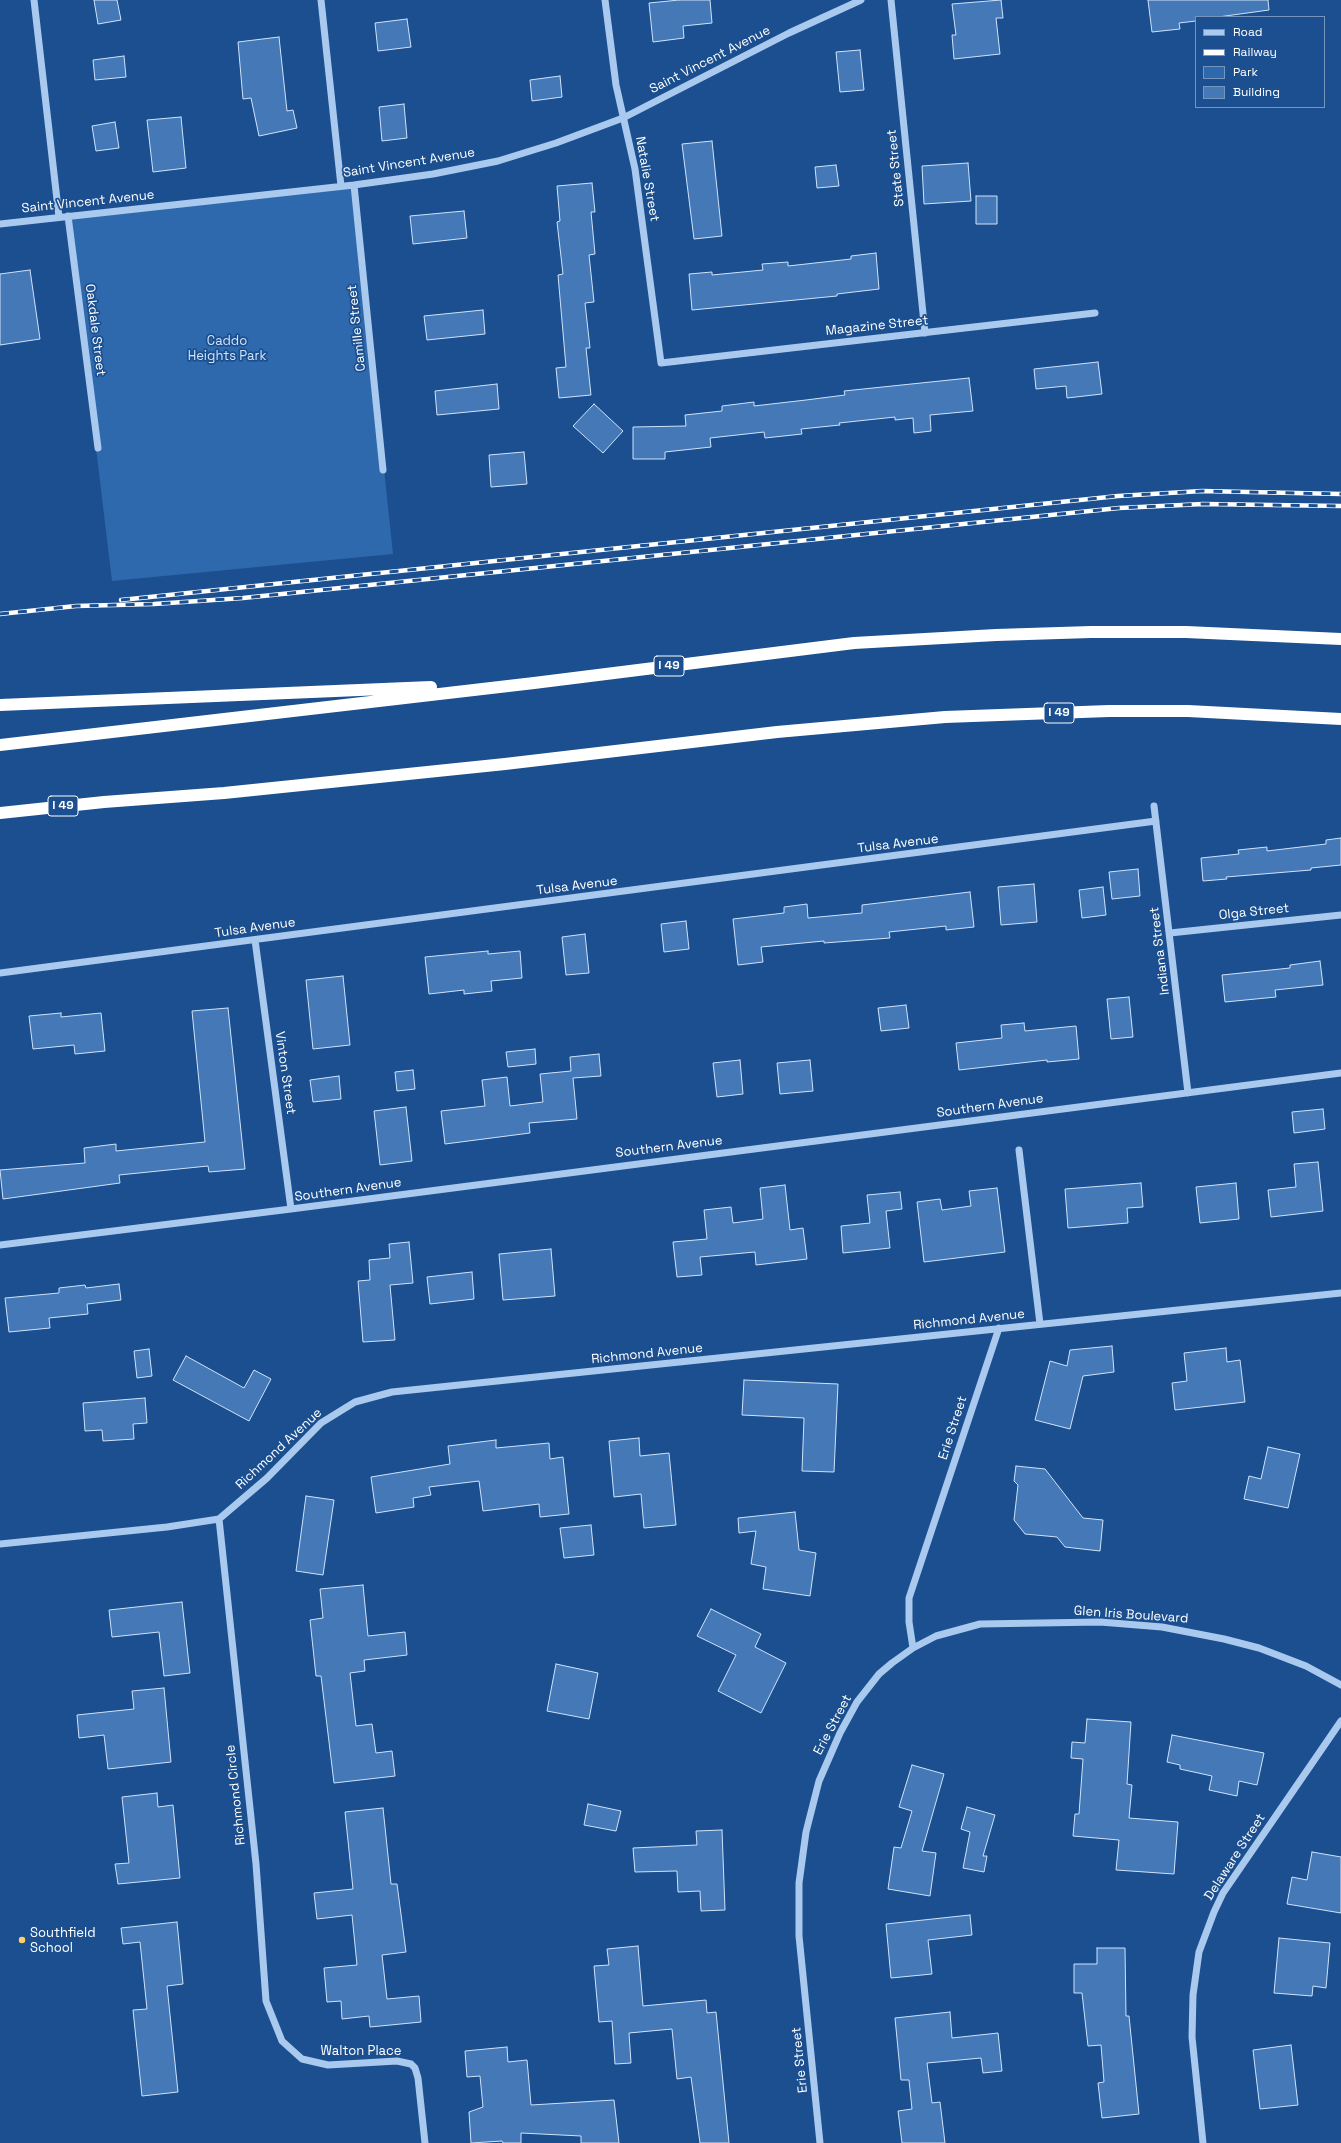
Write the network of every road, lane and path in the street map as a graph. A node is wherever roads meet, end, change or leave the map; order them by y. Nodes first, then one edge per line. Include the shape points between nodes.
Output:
1 (34, 0) edge
2 (320, 0) edge
3 (605, 0) edge
4 (862, 0) edge
5 (891, 0) edge
6 (623, 118) junction
7 (354, 185) junction
8 (341, 186) junction
9 (68, 216) junction
10 (59, 217) junction
11 (0, 224) edge
12 (1095, 313) dead end
13 (925, 333) junction
14 (661, 363) joint
15 (98, 448) dead end
16 (383, 470) dead end
17 (1341, 639) edge
18 (534, 683) junction
19 (0, 705) edge
20 (1341, 720) edge
21 (0, 745) edge
22 (1154, 806) dead end
23 (22, 810) junction
24 (0, 813) edge
25 (0, 820) edge
26 (1156, 821) junction
27 (1341, 915) edge
28 (1170, 933) junction
29 (255, 940) junction
30 (0, 973) edge
31 (1341, 1073) edge
32 (1188, 1093) junction
33 (1019, 1150) dead end
34 (291, 1209) junction
35 (0, 1245) edge
36 (1341, 1293) edge
37 (1040, 1324) junction
38 (999, 1328) junction
39 (219, 1519) junction
40 (0, 1544) edge
41 (914, 1648) junction
42 (1341, 1685) edge
43 (1341, 1721) edge
44 (302, 2059) joint
45 (425, 2143) edge
46 (820, 2143) edge
47 (1203, 2143) edge

1 - 10 street
2 - 8 street
3 - 6 street, Natalie Street
4 - 6 street, Saint Vincent Avenue via 802,27
5 - 13 street, State Street
6 - 7 street, Saint Vincent Avenue via 498,161 433,174
6 - 14 street, Natalie Street via 635,169
7 - 8 street, Saint Vincent Avenue
7 - 16 street, Camille Street
8 - 9 street, Saint Vincent Avenue
9 - 10 street, Saint Vincent Avenue
9 - 15 street, Oakdale Street
10 - 11 street, Saint Vincent Avenue
12 - 13 street, Magazine Street
13 - 14 street, Magazine Street
17 - 18 highway, I 49 via 1186,632 996,634 854,643
18 - 19 highway
18 - 21 highway, I 49
20 - 23 highway, I 49 via 1268,714 1142,711 937,718 777,732 224,793
22 - 26 street, Indiana Street
23 - 24 highway, I 49
23 - 25 highway
26 - 28 street, Indiana Street
26 - 29 street, Tulsa Avenue
27 - 28 street, Olga Street
28 - 32 street, Indiana Street
29 - 30 street, Tulsa Avenue
29 - 34 street, Vinton Street
31 - 32 street, Southern Avenue
32 - 34 street, Southern Avenue
33 - 37 street
34 - 35 street, Southern Avenue
36 - 37 street, Richmond Avenue
37 - 38 street, Richmond Avenue
38 - 39 street, Richmond Avenue via 370,1396 341,1409 321,1423 267,1478
38 - 41 street, Erie Street via 909,1598 908,1622
39 - 40 street via 167,1527
39 - 44 street, Richmond Circle via 256,1864 266,2001 282,2040
41 - 42 street, Glen Iris Boulevard via 952,1630 980,1624 1100,1622 1162,1627 1259,1648 1306,1666
41 - 46 street, Erie Street via 879,1674 857,1702 828,1757 806,1832 799,1883 799,1936
43 - 47 street, Delaware Street via 1223,1893 1199,1952 1193,1995 1192,2037
44 - 45 street, Walton Place via 328,2065 397,2061 411,2064 418,2078

